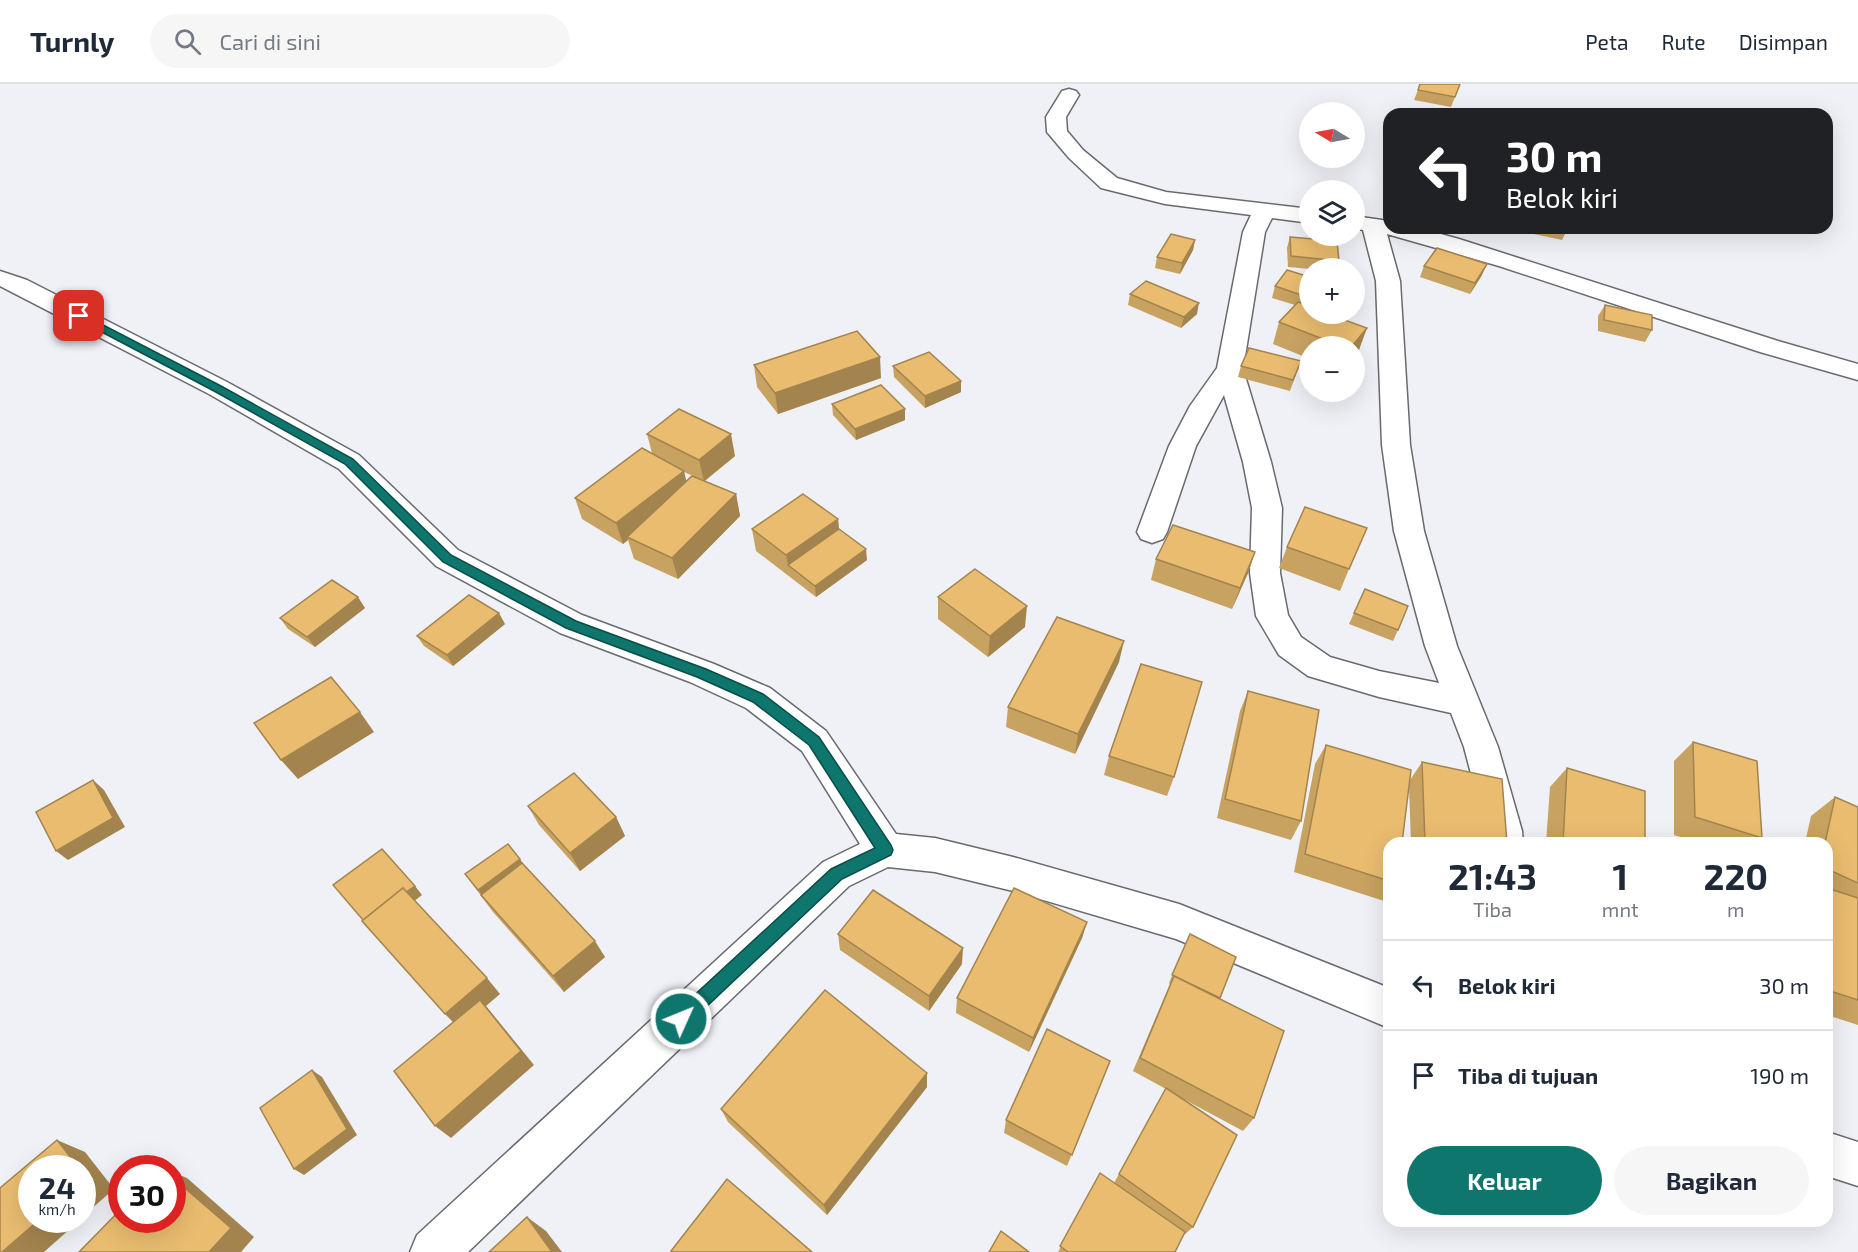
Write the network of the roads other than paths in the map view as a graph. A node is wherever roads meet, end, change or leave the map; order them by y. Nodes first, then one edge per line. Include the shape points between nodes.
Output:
1 (1069, 95) dead end
2 (1264, 210) junction
3 (1299, 215) edge
4 (1365, 223) edge
5 (1365, 225) edge
6 (1383, 227) edge
7 (1414, 234) edge
8 (6, 286) edge
9 (1230, 369) junction
10 (1858, 372) edge
11 (1152, 532) dead end
12 (1462, 702) junction
13 (1504, 837) edge
14 (885, 850) junction
15 (1383, 1006) edge
16 (1833, 1156) edge
17 (1858, 1164) edge
18 (434, 1252) edge

1 - 2 street via 1056,117 1058,132 1109,183 1165,198
2 - 3 street
2 - 9 street via 1254,232
4 - 6 street
5 - 12 street via 1388,281 1396,445 1409,531 1441,646
7 - 10 street
8 - 14 street via 218,388 349,462 447,558 571,624 758,698 814,741
9 - 11 street via 1203,406 1186,440
9 - 12 street via 1267,508 1264,573 1272,616 1290,646 1320,667
12 - 13 street via 1481,747
14 - 15 street via 935,855 1013,874 1179,922
14 - 18 street via 836,874
16 - 17 street

